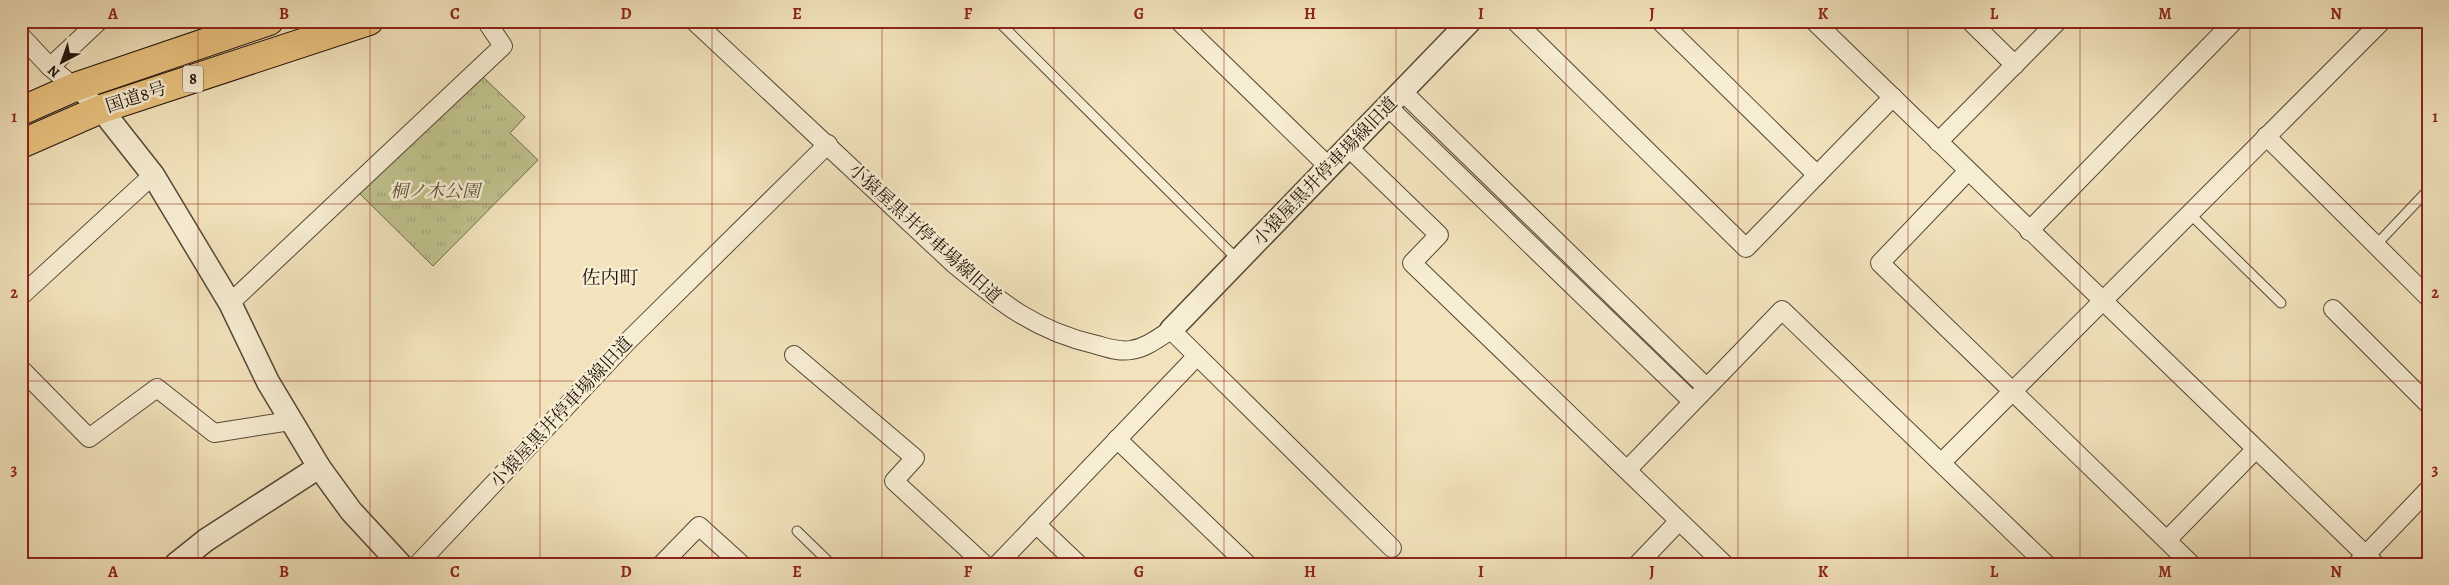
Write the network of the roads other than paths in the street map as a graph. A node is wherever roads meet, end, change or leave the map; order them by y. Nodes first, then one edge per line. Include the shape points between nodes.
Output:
1 (99, 21) edge
2 (269, 21) edge
3 (368, 21) edge
4 (486, 21) edge
5 (694, 21) edge
6 (998, 21) edge
7 (1179, 21) edge
8 (1470, 21) edge
9 (1515, 21) edge
10 (1660, 21) edge
11 (1814, 21) edge
12 (1970, 21) edge
13 (2058, 21) edge
14 (2234, 21) edge
15 (2382, 21) edge
16 (21, 36) edge
17 (2015, 65) junction
18 (50, 67) junction
19 (75, 87) junction
20 (1892, 97) junction
21 (1395, 99) junction
22 (101, 109) junction
23 (21, 111) edge
24 (2266, 136) junction
25 (1938, 142) junction
26 (21, 144) edge
27 (828, 144) junction
28 (1348, 147) junction
29 (1329, 167) junction
30 (1968, 171) junction
31 (153, 175) junction
32 (1817, 175) junction
33 (2428, 190) edge
34 (2189, 213) junction
35 (2029, 231) junction
36 (2376, 245) junction
37 (1238, 260) junction
38 (21, 296) edge
39 (2428, 297) edge
40 (2102, 301) junction
41 (2281, 302) dead end
42 (230, 303) junction
43 (2333, 309) dead end
44 (1171, 330) junction
45 (794, 355) dead end
46 (1196, 356) junction
47 (21, 369) edge
48 (1706, 387) junction
49 (2012, 391) junction
50 (1692, 401) junction
51 (2428, 404) edge
52 (290, 421) junction
53 (1117, 439) junction
54 (2256, 449) junction
55 (1942, 462) junction
56 (319, 467) junction
57 (1627, 470) junction
58 (2428, 490) edge
59 (1679, 520) junction
60 (1036, 524) junction
61 (797, 531) dead end
62 (2167, 540) junction
63 (1392, 548) dead end
64 (2366, 561) edge
65 (176, 564) edge
66 (400, 564) edge
67 (418, 564) edge
68 (662, 564) edge
69 (742, 564) edge
70 (831, 564) edge
71 (984, 564) edge
72 (998, 564) edge
73 (1078, 564) edge
74 (1247, 564) edge
75 (1638, 564) edge
76 (1724, 564) edge
77 (2046, 564) edge
78 (2191, 564) edge

1 - 18 street
2 - 19 highway, 国道8号 / 8
3 - 22 highway, 国道8号 / 8
4 - 42 street via 503,46
5 - 27 street
6 - 37 lane
7 - 29 street
8 - 21 street, 小猿屋黒井停車場線旧道
9 - 32 street via 1746,248
10 - 32 street
11 - 20 street
12 - 17 street
13 - 17 street
14 - 35 street
15 - 24 street
16 - 18 street
17 - 25 street
18 - 19 street
19 - 22 street
19 - 23 highway, 国道8号 / 8
20 - 25 street
20 - 32 street
21 - 28 street, 小猿屋黒井停車場線旧道
21 - 48 street
21 - 50 street
22 - 26 highway, 国道8号 / 8
22 - 31 street
24 - 34 street
24 - 36 street
25 - 30 street
27 - 44 street, 小猿屋黒井停車場線旧道 via 953,263 997,300 1032,323 1075,340 1114,350 1146,346
27 - 67 street, 小猿屋黒井停車場線旧道 via 627,342
28 - 29 street, 小猿屋黒井停車場線旧道
28 - 57 street via 1439,235 1412,263
29 - 37 street, 小猿屋黒井停車場線旧道
30 - 35 street
30 - 49 street via 1880,263
31 - 38 street
31 - 42 street
33 - 36 lane
34 - 40 street
34 - 41 lane
35 - 40 street
36 - 39 street
37 - 44 street, 小猿屋黒井停車場線旧道
40 - 49 street
40 - 54 street
42 - 52 street
43 - 51 street
44 - 46 street
45 - 71 street via 915,458 894,480
46 - 53 street
46 - 63 street
47 - 52 street via 89,438 157,388 214,433
48 - 50 street
48 - 55 street via 1782,310
49 - 55 street
49 - 62 street
50 - 57 street
52 - 56 street
53 - 60 street
53 - 74 street
54 - 62 street
54 - 64 street
55 - 77 street
56 - 65 street via 206,540
56 - 66 street via 351,511
57 - 59 street
58 - 64 street
59 - 75 street
59 - 76 street
60 - 72 street
60 - 73 street
61 - 70 lane
62 - 78 street
68 - 69 street via 699,526

